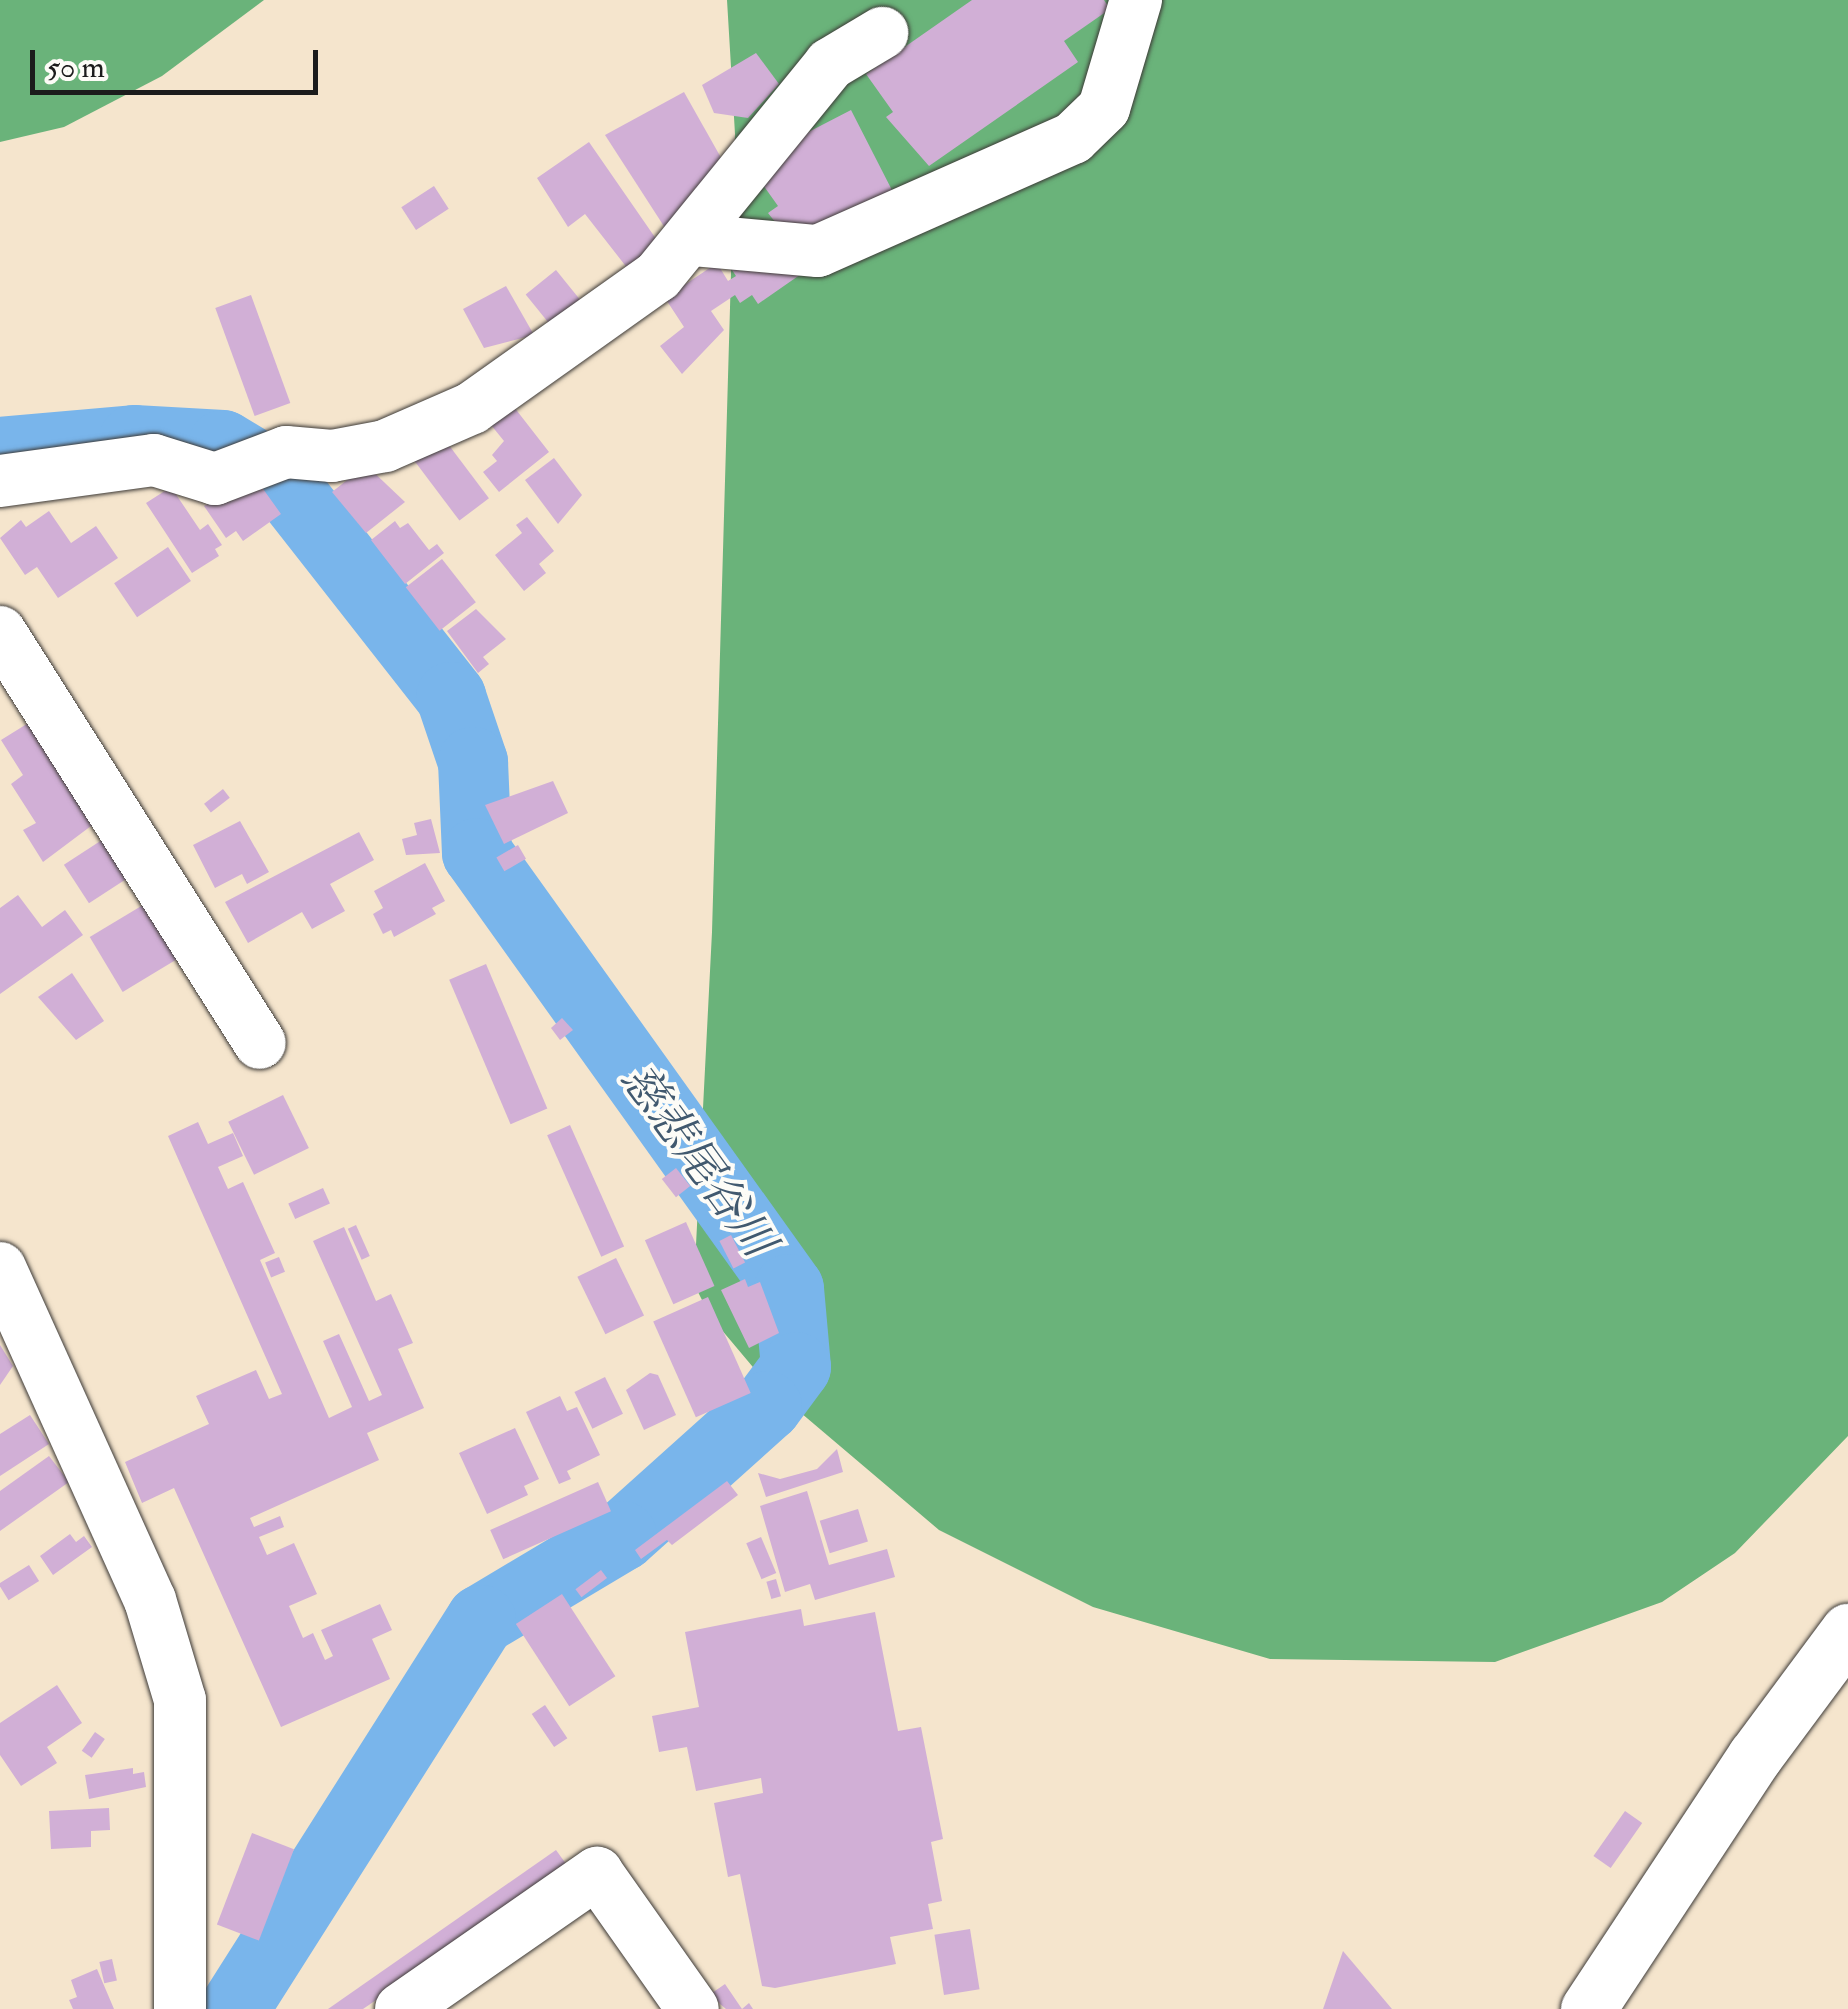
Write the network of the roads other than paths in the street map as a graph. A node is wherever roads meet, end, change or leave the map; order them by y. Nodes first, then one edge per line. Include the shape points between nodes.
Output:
1 (1136, 0) edge
2 (882, 33) dead end
3 (694, 240) junction
4 (0, 481) edge
5 (0, 632) edge
6 (260, 1042) dead end
7 (3, 1283) edge
8 (1848, 1631) edge
9 (180, 2009) edge
10 (401, 2009) edge
11 (693, 2009) edge
12 (1588, 2009) edge

1 - 3 street via 1104,108 1072,138 818,251
2 - 3 street via 830,64
3 - 4 street via 658,276 472,408 385,446 332,456 286,452 215,479 154,460
5 - 6 street
7 - 9 street via 150,1600 180,1700
8 - 12 main road via 1754,1756
10 - 11 street via 597,1873

